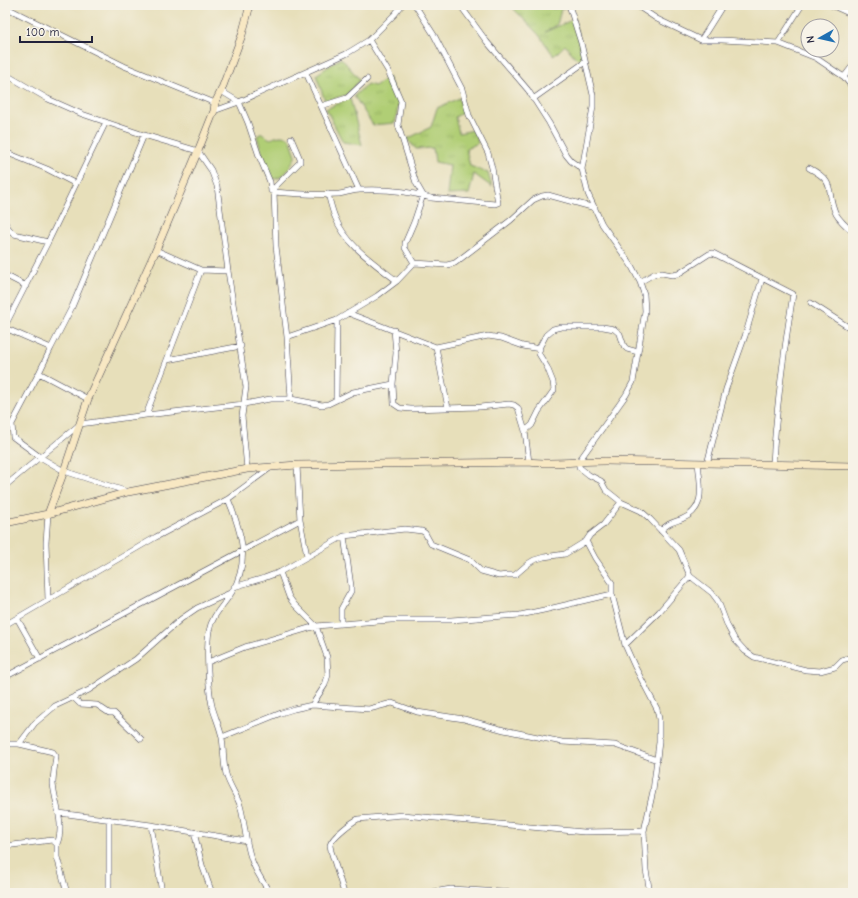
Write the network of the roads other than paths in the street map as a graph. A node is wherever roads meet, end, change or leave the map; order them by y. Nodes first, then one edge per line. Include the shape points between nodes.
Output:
1 (250, 5) edge
2 (402, 5) edge
3 (414, 5) edge
4 (460, 5) edge
5 (570, 5) edge
6 (636, 5) edge
7 (723, 5) edge
8 (802, 5) edge
9 (831, 5) edge
10 (5, 7) edge
11 (853, 15) edge
12 (369, 40) junction
13 (701, 40) junction
14 (778, 43) junction
15 (585, 62) junction
16 (853, 65) edge
17 (306, 73) junction
18 (5, 74) edge
19 (844, 77) junction
20 (367, 79) dead end
21 (853, 88) edge
22 (221, 91) junction
23 (533, 99) junction
24 (239, 102) junction
25 (215, 103) junction
26 (321, 106) junction
27 (214, 111) junction
28 (106, 122) junction
29 (144, 135) junction
30 (291, 138) dead end
31 (198, 151) junction
32 (5, 152) edge
33 (809, 168) dead end
34 (582, 169) junction
35 (76, 184) junction
36 (359, 190) junction
37 (272, 191) junction
38 (328, 194) junction
39 (423, 195) junction
40 (595, 208) junction
41 (5, 223) edge
42 (853, 232) edge
43 (48, 242) junction
44 (156, 250) junction
45 (414, 263) junction
46 (201, 270) junction
47 (228, 271) junction
48 (5, 275) edge
49 (762, 280) junction
50 (397, 281) junction
51 (640, 282) junction
52 (26, 286) junction
53 (811, 303) dead end
54 (348, 313) junction
55 (337, 320) junction
56 (5, 327) edge
57 (394, 330) junction
58 (853, 330) edge
59 (287, 337) junction
60 (241, 346) junction
61 (436, 347) junction
62 (51, 348) junction
63 (540, 349) junction
64 (638, 352) junction
65 (167, 360) junction
66 (39, 373) junction
67 (393, 384) junction
68 (88, 399) junction
69 (291, 399) junction
70 (336, 399) junction
71 (244, 404) junction
72 (448, 408) junction
73 (146, 415) junction
74 (80, 424) junction
75 (525, 431) junction
76 (40, 457) junction
77 (579, 461) junction
78 (529, 462) junction
79 (653, 462) junction
80 (556, 463) junction
81 (698, 463) junction
82 (707, 464) junction
83 (772, 464) junction
84 (297, 465) junction
85 (372, 465) junction
86 (273, 466) junction
87 (853, 466) edge
88 (247, 469) junction
89 (64, 471) junction
90 (5, 486) edge
91 (128, 492) junction
92 (228, 499) junction
93 (621, 502) junction
94 (48, 514) junction
95 (300, 520) junction
96 (6, 523) edge
97 (661, 531) junction
98 (5, 534) edge
99 (344, 536) junction
100 (586, 541) junction
101 (242, 552) junction
102 (307, 556) junction
103 (280, 572) junction
104 (690, 576) junction
105 (233, 589) junction
106 (612, 594) junction
107 (48, 600) junction
108 (17, 618) junction
109 (341, 624) junction
110 (5, 625) edge
111 (316, 626) junction
112 (626, 645) junction
113 (853, 658) edge
114 (40, 659) junction
115 (208, 662) junction
116 (5, 677) edge
117 (74, 698) junction
118 (312, 705) junction
119 (222, 737) junction
120 (141, 739) dead end
121 (5, 744) edge
122 (19, 744) junction
123 (657, 760) junction
124 (59, 813) junction
125 (109, 819) junction
126 (151, 825) junction
127 (644, 831) junction
128 (194, 832) junction
129 (247, 841) junction
130 (57, 844) junction
131 (5, 846) edge
132 (68, 893) edge
133 (109, 893) edge
134 (162, 893) edge
135 (212, 893) edge
136 (270, 893) edge
137 (344, 893) edge
138 (431, 893) edge
139 (518, 893) edge
140 (650, 893) edge

1 - 22 main road via 242,35
2 - 12 street
3 - 39 street via 434,35 462,89 470,115 488,153 498,203 431,198
4 - 23 street
5 - 15 street
6 - 13 street via 656,19
7 - 13 street
8 - 14 street
9 - 11 street
10 - 25 street via 124,66
12 - 17 street
12 - 39 street via 388,71 401,100 398,125 416,183
13 - 14 street
14 - 19 street via 816,58
15 - 23 street
15 - 34 street via 593,101
16 - 19 street
17 - 24 street
17 - 26 street
18 - 28 street via 48,99
19 - 21 street
20 - 26 street via 347,98
22 - 24 street
22 - 25 main road
23 - 34 street via 566,155
24 - 27 street
24 - 37 street
25 - 27 main road
26 - 36 street
27 - 31 main road
28 - 29 street
28 - 35 street
29 - 31 street
29 - 62 street via 72,307
30 - 37 street via 300,162
31 - 44 main road
31 - 47 street via 211,170 217,186
32 - 35 street
33 - 42 street via 820,173 829,185 837,215
34 - 40 street via 588,194
35 - 43 street
36 - 38 street
36 - 39 street
37 - 38 street
37 - 59 street
38 - 50 street via 335,218 353,245
39 - 45 street via 405,243 405,248
40 - 45 street via 548,195 542,196 533,200 455,263
40 - 51 street via 602,224
41 - 43 street via 14,234
43 - 52 street
44 - 46 street
44 - 68 main road
45 - 50 street
46 - 47 street
46 - 65 street
47 - 60 street
48 - 52 street
49 - 51 street via 713,253 678,274 654,274
49 - 82 street via 726,389
49 - 83 street via 792,294
50 - 54 street
51 - 64 street via 645,311
52 - 56 street
53 - 58 street
54 - 55 street
54 - 57 street
55 - 59 street
55 - 70 street
56 - 62 street
57 - 61 street
57 - 67 street via 396,353
59 - 69 street
60 - 65 street
60 - 71 street via 246,387
61 - 63 street via 495,336
61 - 72 street
62 - 66 street
63 - 64 street via 546,335 561,327 603,327 614,329 620,334 627,349
63 - 75 street via 539,354 548,367 554,390 532,425
64 - 77 street via 633,382 626,395
65 - 73 street
66 - 68 street
66 - 76 street via 12,424 11,432 12,437
67 - 70 street via 360,390
67 - 72 street via 394,404 400,408
68 - 74 main road
69 - 70 street via 322,404 328,404
69 - 71 street via 270,399
71 - 73 street
71 - 88 street via 242,424
72 - 75 street via 514,405 518,408
73 - 74 street
74 - 76 street
74 - 89 main road
75 - 78 street
76 - 89 street
76 - 90 street
77 - 79 main road
77 - 80 main road
77 - 93 street via 579,467 601,481 606,490
78 - 80 main road
78 - 85 main road
79 - 80 street
79 - 81 main road
80 - 85 street
81 - 82 main road
81 - 97 street via 701,498 698,504 690,514 668,524
82 - 83 main road
83 - 87 main road
84 - 85 main road
84 - 86 main road
84 - 95 street
86 - 88 main road
86 - 92 street
88 - 91 main road
89 - 91 street
89 - 94 main road
91 - 94 main road
92 - 101 street via 241,534
92 - 107 street via 156,537
93 - 97 street via 641,512
93 - 100 street
94 - 96 main road
94 - 107 street
95 - 101 street
95 - 102 street
96 - 98 street
97 - 104 street via 679,550
99 - 100 street via 405,529 422,531 431,544 470,560 482,571 499,576 515,575 529,562 565,554
99 - 102 street
99 - 109 street via 351,590 341,609
100 - 106 street via 612,583
101 - 105 street via 240,572
101 - 114 street
102 - 103 street
103 - 105 street
103 - 111 street via 289,597
104 - 112 street
104 - 113 street via 712,593 735,640 754,657 820,671 835,667 842,660
105 - 115 street via 212,620 207,648
105 - 117 street via 197,608 136,659
106 - 109 street via 520,615
106 - 112 street
107 - 108 street
108 - 110 street
108 - 114 street
109 - 111 street
111 - 115 street via 245,647
111 - 118 street via 327,657 328,675 325,685
112 - 123 street via 658,709
114 - 116 street
115 - 119 street via 212,707
117 - 120 street via 80,704 97,706 114,713
117 - 122 street via 55,706 45,714
118 - 119 street via 281,713
118 - 123 street via 368,709 392,703 417,712 464,719 562,742 615,745
119 - 129 street via 226,774 239,803
121 - 122 street
122 - 124 street via 53,752 56,756 53,785
123 - 127 street
124 - 125 street
124 - 130 street via 60,840
125 - 126 street
125 - 133 street
126 - 128 street
126 - 134 street
127 - 137 street via 584,832 403,815 358,819 333,839 330,845
127 - 140 street
128 - 129 street
128 - 135 street
129 - 136 street via 250,858
130 - 131 street via 52,840
130 - 132 street via 57,857
138 - 139 street via 451,889

